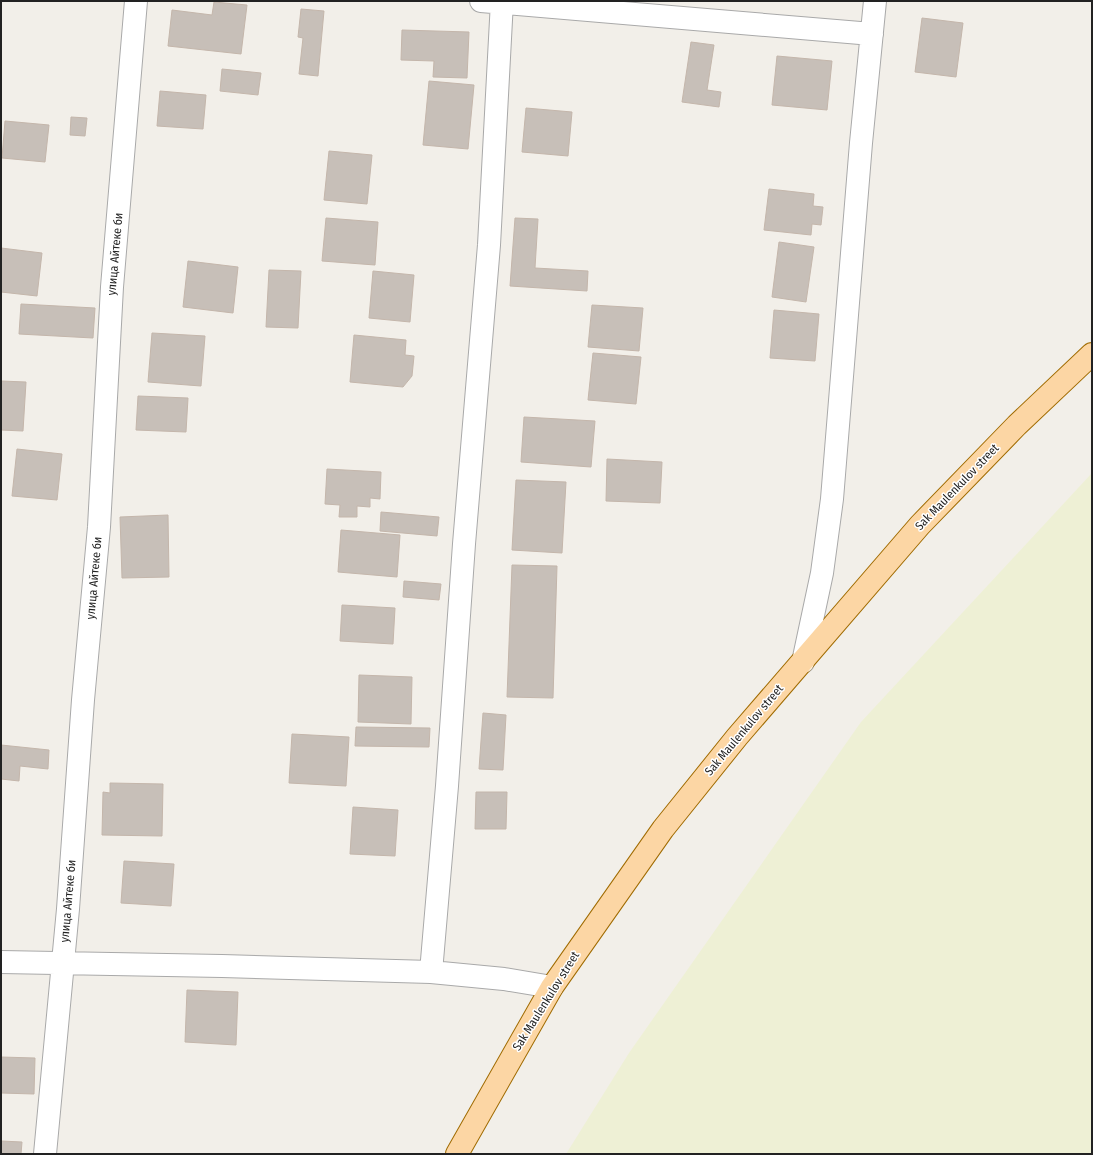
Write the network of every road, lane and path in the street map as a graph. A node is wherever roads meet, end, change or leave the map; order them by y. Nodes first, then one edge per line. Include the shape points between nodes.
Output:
1 (136, 1) edge
2 (495, 1) edge
3 (875, 1) edge
4 (872, 34) junction
5 (1092, 354) edge
6 (802, 662) junction
7 (1, 962) edge
8 (62, 964) junction
9 (432, 972) junction
10 (552, 987) junction
11 (45, 1154) edge
12 (456, 1154) edge

1 - 8 street, улица Айтеке би via 112,287 99,527
2 - 4 street
2 - 9 street via 489,245
3 - 4 street
4 - 6 street via 832,499 822,573
5 - 6 main road, Sak Maulenkulov street via 1017,425 920,525
6 - 10 main road, Sak Maulenkulov street via 662,828
7 - 8 street
8 - 9 street
8 - 11 street, улица Айтеке би
9 - 10 street
10 - 12 main road, Sak Maulenkulov street

